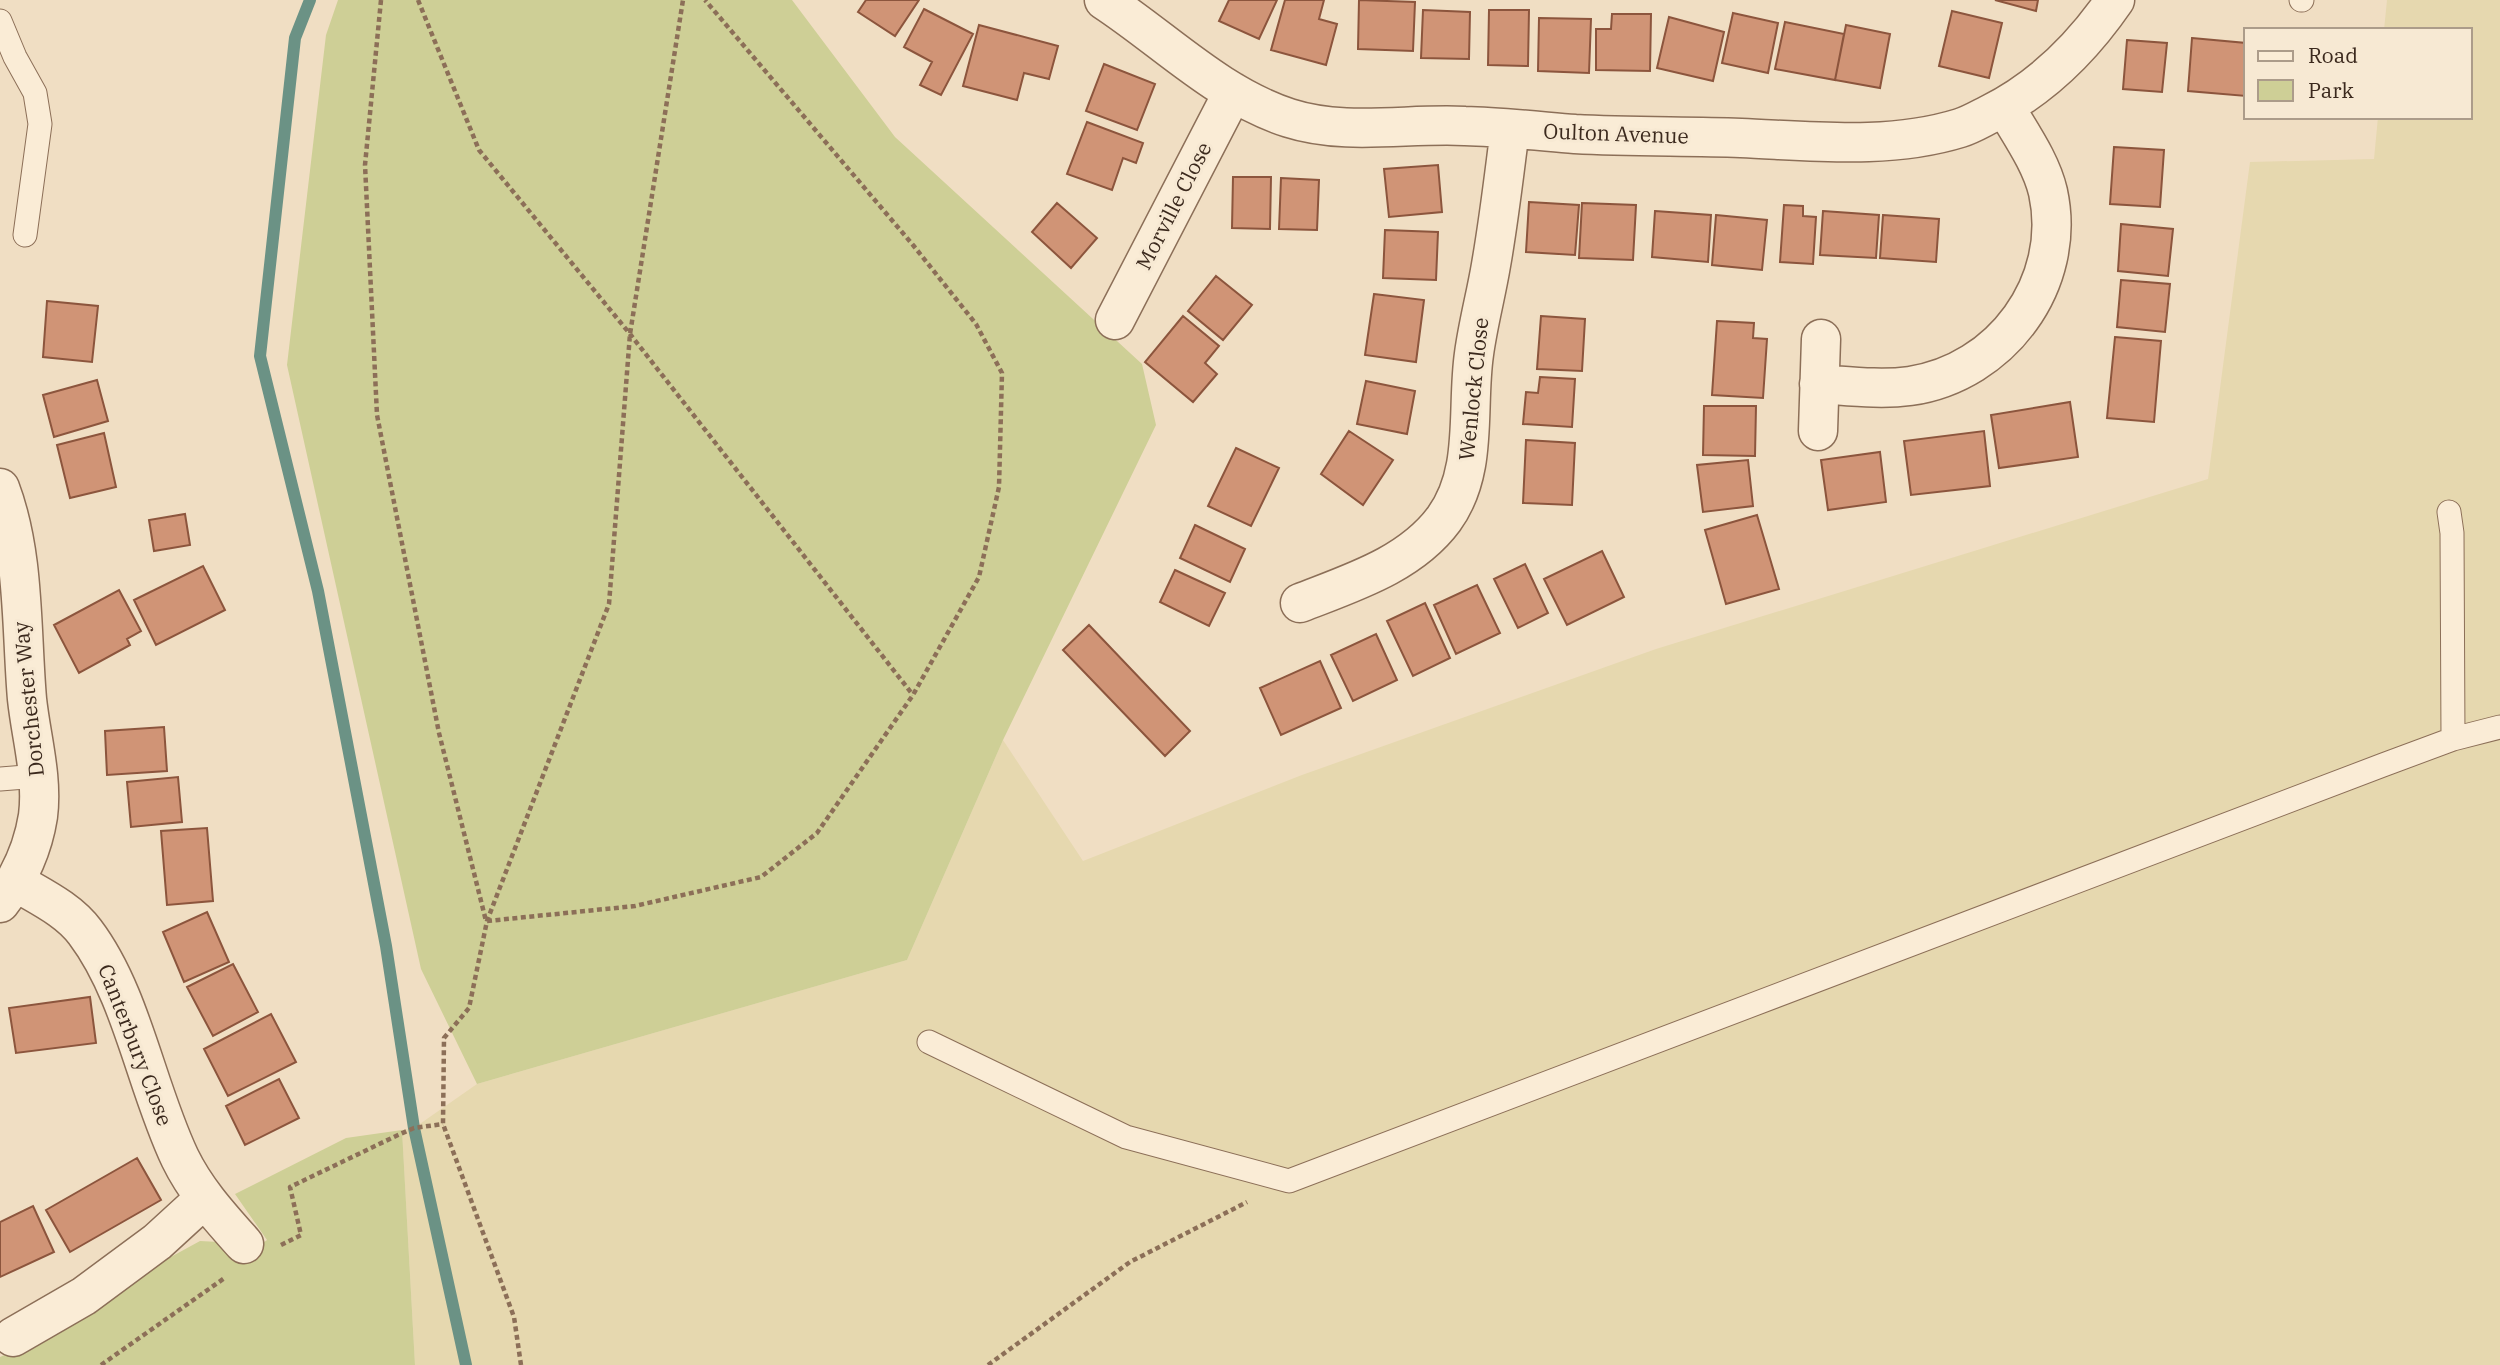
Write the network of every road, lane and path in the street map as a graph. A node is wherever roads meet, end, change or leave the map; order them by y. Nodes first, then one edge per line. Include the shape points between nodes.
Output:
1 (381, 0) edge
2 (418, 0) edge
3 (683, 0) edge
4 (705, 0) edge
5 (1104, 0) edge
6 (2115, 0) edge
7 (0, 21) edge
8 (1233, 92) junction
9 (2004, 107) junction
10 (1510, 129) junction
11 (25, 235) dead end
12 (1115, 320) dead end
13 (630, 334) junction
14 (1821, 339) dead end
15 (1819, 384) junction
16 (1818, 431) dead end
17 (0, 488) edge
18 (2449, 512) dead end
19 (1300, 603) dead end
20 (913, 695) junction
21 (2500, 727) edge
22 (2453, 739) junction
23 (38, 776) junction
24 (0, 779) edge
25 (8, 892) edge
26 (486, 921) junction
27 (929, 1042) dead end
28 (443, 1124) junction
29 (1289, 1181) junction
30 (204, 1199) junction
31 (248, 1252) junction
32 (13, 1337) dead end
33 (101, 1365) edge
34 (521, 1365) edge
35 (988, 1365) edge

1 - 26 path via 365,165 377,415 439,733
2 - 13 path via 479,150
3 - 13 path
4 - 20 path via 976,324 1002,373 999,487 979,577
5 - 8 street, Oulton Avenue
6 - 9 street, Oulton Avenue via 2081,45 2046,78
7 - 11 lane via 35,93 40,124
8 - 10 street, Oulton Avenue via 1292,120 1332,127 1431,124
8 - 12 street, Morville Close
9 - 10 street, Oulton Avenue via 1962,128 1908,140 1836,142
9 - 15 street via 2048,190 2053,224 2039,288 2022,319 1999,346 1945,377 1910,386
10 - 19 street, Wenlock Close via 1474,351 1465,477 1445,518 1425,540 1377,572
13 - 20 path
13 - 26 path via 609,604
14 - 15 street
15 - 16 street
17 - 23 street, Dorchester Way via 16,552 27,701
18 - 22 lane
20 - 26 path via 817,833 761,877 635,906
21 - 22 lane
22 - 29 lane
23 - 24 lane
23 - 25 street, Dorchester Way via 33,841
25 - 30 street, Canterbury Close via 57,906 84,930 112,977 163,1119
26 - 28 path via 469,1008 444,1038
27 - 29 lane via 1126,1137
28 - 31 path via 414,1128 290,1187 301,1235
28 - 34 path via 514,1317
29 - 35 path via 1130,1262
30 - 31 street, Canterbury Close
30 - 32 street via 157,1242 84,1296
31 - 33 path

